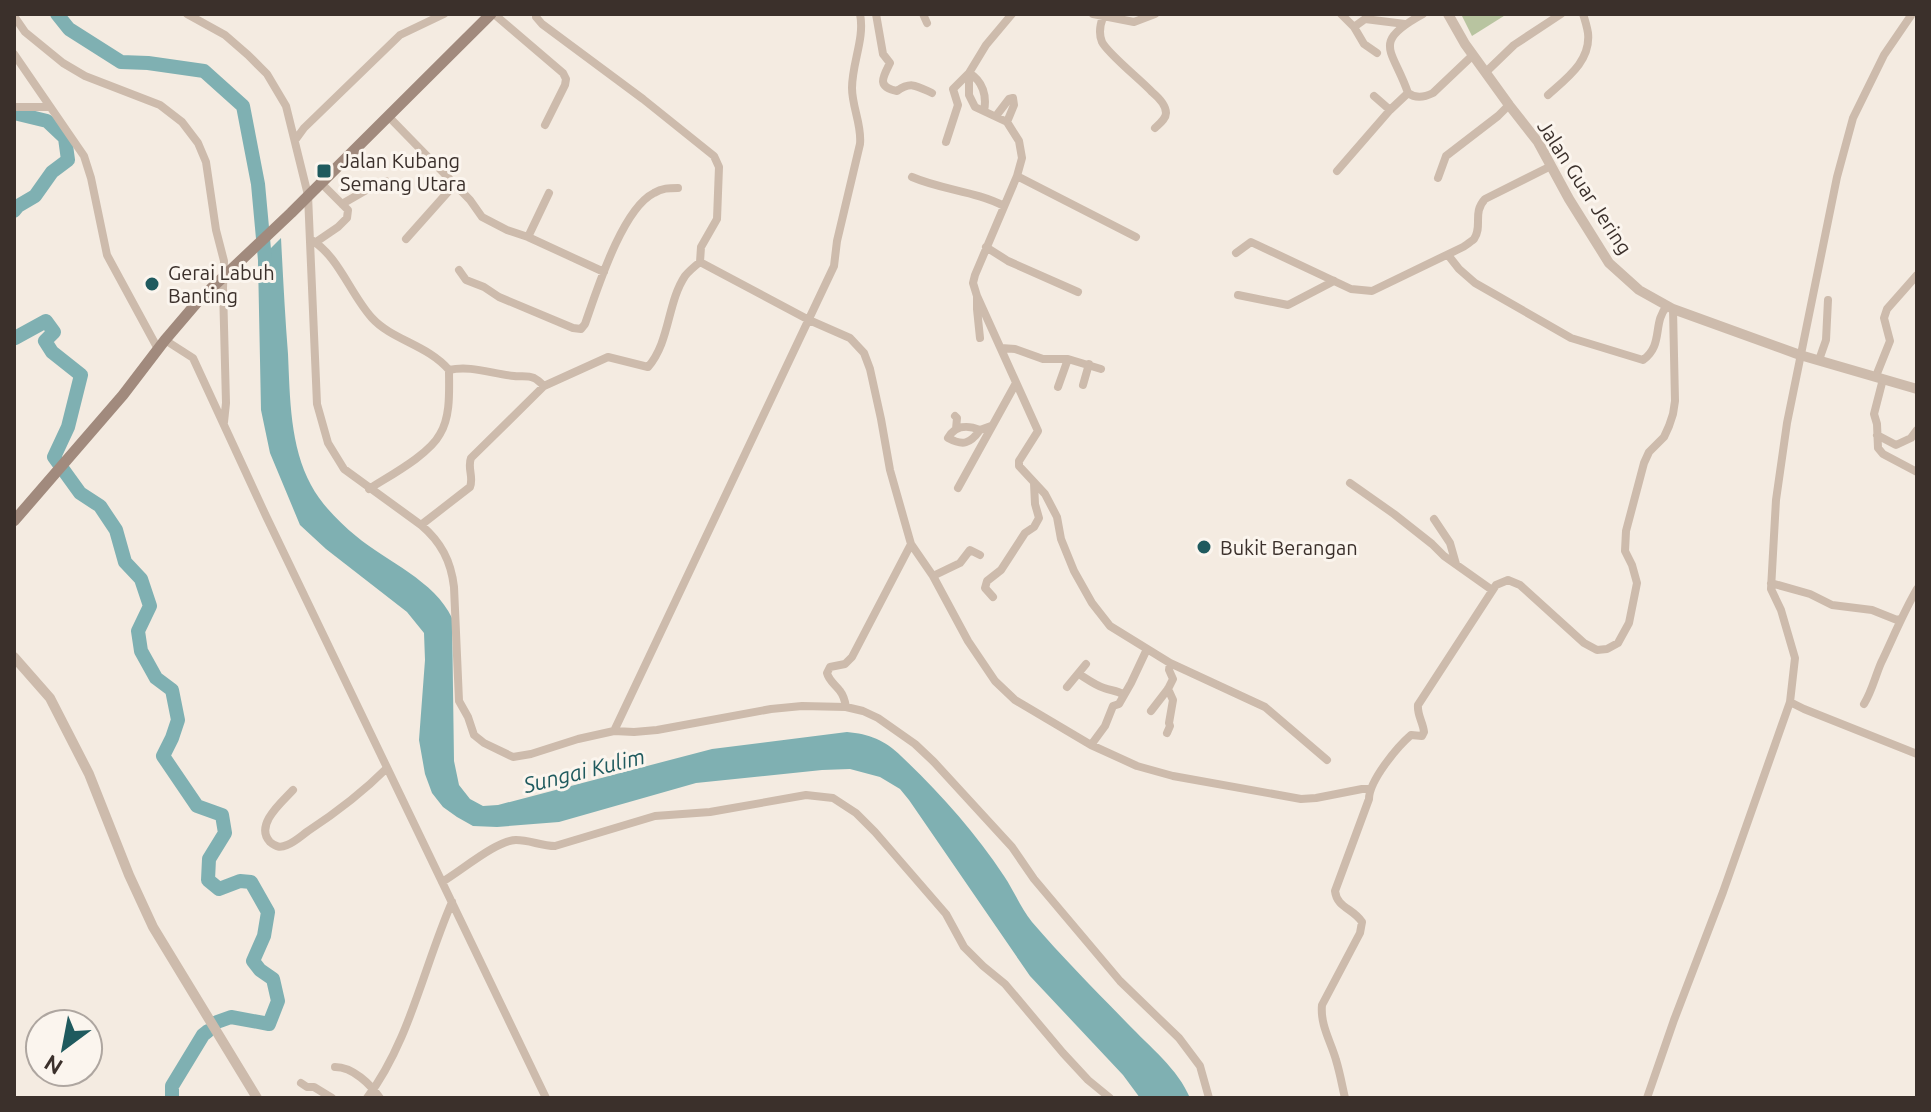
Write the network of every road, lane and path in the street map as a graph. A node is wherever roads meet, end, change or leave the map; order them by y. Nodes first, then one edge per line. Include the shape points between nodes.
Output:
1 (187, 14) edge
2 (444, 14) edge
3 (493, 14) edge
4 (536, 14) edge
5 (860, 14) edge
6 (876, 14) edge
7 (923, 14) edge
8 (1012, 14) edge
9 (1093, 14) edge
10 (1155, 14) edge
11 (1341, 14) edge
12 (1423, 14) edge
13 (1448, 14) edge
14 (1561, 14) edge
15 (1583, 14) edge
16 (1912, 14) edge
17 (14, 16) edge
18 (1103, 17) junction
19 (927, 23) dead end
20 (1405, 24) junction
21 (1354, 27) junction
22 (1377, 53) dead end
23 (14, 54) edge
24 (1473, 55) junction
25 (1486, 72) junction
26 (969, 73) junction
27 (932, 93) dead end
28 (1408, 93) junction
29 (1548, 95) dead end
30 (1374, 96) dead end
31 (1509, 105) junction
32 (14, 107) edge
33 (50, 107) junction
34 (1390, 110) junction
35 (984, 111) junction
36 (388, 116) junction
37 (996, 116) junction
38 (1007, 122) junction
39 (545, 125) dead end
40 (1155, 128) dead end
41 (296, 139) junction
42 (946, 142) dead end
43 (1551, 166) junction
44 (1337, 171) dead end
45 (1017, 176) junction
46 (912, 177) dead end
47 (1438, 178) dead end
48 (386, 181) dead end
49 (321, 183) junction
50 (455, 184) junction
51 (678, 188) dead end
52 (549, 193) dead end
53 (308, 195) junction
54 (342, 204) junction
55 (1004, 206) junction
56 (528, 237) junction
57 (1136, 237) dead end
58 (406, 239) dead end
59 (313, 241) junction
60 (986, 247) junction
61 (1236, 253) dead end
62 (1448, 255) junction
63 (700, 262) junction
64 (459, 270) dead end
65 (604, 272) junction
66 (1917, 275) edge
67 (223, 279) junction
68 (1334, 281) junction
69 (1078, 292) dead end
70 (1238, 295) dead end
71 (977, 296) junction
72 (1828, 300) dead end
73 (1670, 307) junction
74 (809, 320) junction
75 (980, 338) dead end
76 (161, 344) junction
77 (1001, 348) junction
78 (1800, 355) junction
79 (1068, 359) junction
80 (1819, 360) junction
81 (1089, 364) junction
82 (1101, 369) dead end
83 (449, 370) junction
84 (1879, 377) junction
85 (1016, 383) junction
86 (1083, 385) dead end
87 (544, 386) junction
88 (1058, 387) dead end
89 (1917, 389) edge
90 (955, 416) dead end
91 (224, 426) junction
92 (991, 426) junction
93 (956, 429) junction
94 (980, 430) junction
95 (1917, 430) edge
96 (1877, 435) junction
97 (1917, 472) edge
98 (1034, 483) junction
99 (1350, 483) dead end
100 (958, 488) dead end
101 (369, 489) junction
102 (1434, 519) dead end
103 (14, 521) edge
104 (421, 525) junction
105 (1450, 543) junction
106 (911, 544) junction
107 (1432, 544) junction
108 (980, 555) dead end
109 (1456, 564) junction
110 (933, 576) junction
111 (1771, 583) junction
112 (1917, 589) edge
113 (1492, 590) junction
114 (993, 597) dead end
115 (1900, 619) junction
116 (1147, 649) junction
117 (14, 657) edge
118 (1170, 663) junction
119 (1086, 664) dead end
120 (1079, 674) junction
121 (1067, 687) dead end
122 (1168, 689) junction
123 (1124, 695) junction
124 (1790, 702) junction
125 (1864, 704) dead end
126 (846, 707) junction
127 (1151, 711) dead end
128 (614, 731) junction
129 (1167, 733) dead end
130 (1091, 745) junction
131 (1917, 754) edge
132 (1327, 760) dead end
133 (387, 768) junction
134 (1369, 789) junction
135 (293, 790) dead end
136 (442, 882) junction
137 (452, 902) junction
138 (335, 1067) dead end
139 (301, 1083) dead end
140 (374, 1089) junction
141 (257, 1098) edge
142 (332, 1098) edge
143 (367, 1098) edge
144 (380, 1098) edge
145 (546, 1098) edge
146 (1110, 1098) edge
147 (1209, 1098) edge
148 (1345, 1098) edge
149 (1647, 1098) edge

1 - 41 street via 225,35 267,74 286,106
2 - 41 street via 400,35
3 - 36 main road
3 - 39 street via 566,79
4 - 63 street via 542,24 714,156 719,167 717,219 701,247
5 - 74 street via 863,26 852,94 860,144 834,266
6 - 27 street via 883,54 890,63 883,85 897,91 916,86
7 - 19 street
8 - 26 street
9 - 18 street
10 - 18 street via 1134,22
11 - 21 street
12 - 20 street
13 - 24 street, Jalan Guar Jering
14 - 25 street via 1514,45
15 - 29 street via 1588,49 1578,68
16 - 78 street via 1884,55 1853,118
17 - 67 street via 63,63 160,105 182,122 206,162
18 - 40 street via 1100,39 1163,104 1164,118
20 - 21 street via 1365,19
20 - 28 street via 1390,41 1389,52
21 - 22 street
23 - 33 street
24 - 25 street, Jalan Guar Jering
24 - 28 street via 1433,93
25 - 31 street, Jalan Guar Jering
26 - 35 street via 983,90
26 - 35 street via 969,95
26 - 42 street via 953,89 958,105
28 - 34 street
30 - 34 street
31 - 43 street, Jalan Guar Jering
31 - 47 street via 1446,156
32 - 33 street
33 - 76 street via 84,156 107,255
34 - 44 street
35 - 37 street
36 - 49 main road
36 - 50 street
37 - 38 street
37 - 38 street via 1013,98
38 - 45 street via 1019,141
41 - 53 street
43 - 62 street via 1485,199 1477,212 1474,239
43 - 73 street, Jalan Guar Jering via 1609,263 1639,290
45 - 55 street
45 - 57 street
46 - 55 street
48 - 54 street
49 - 53 main road
49 - 54 street
50 - 56 street via 482,217
50 - 58 street
51 - 65 street via 651,193 630,215
52 - 56 street
53 - 59 street
53 - 67 main road
54 - 59 street via 347,218
55 - 60 street
56 - 65 street
59 - 83 street via 373,319
59 - 101 street via 317,404 328,443 344,469
60 - 69 street
60 - 71 street via 973,283
61 - 68 street via 1251,242
62 - 68 street via 1372,291
62 - 73 street via 1475,283 1571,338 1643,360 1656,345 1660,313
63 - 74 street
63 - 87 street via 681,284 648,367 608,357
64 - 65 street via 466,280 499,297 581,329
66 - 84 street via 1887,309 1890,341
67 - 76 main road
67 - 91 street
68 - 70 street via 1288,305
71 - 75 street
71 - 77 street
72 - 80 street via 1825,349
73 - 78 street, Jalan Guar Jering
73 - 113 street via 1673,414 1644,463 1626,531 1625,551 1637,583 1629,623 1618,643 1597,650 1584,643 1520,585 1508,580
74 - 106 street via 850,338 864,353
74 - 128 street
76 - 91 street via 193,358
76 - 103 main road
77 - 79 street via 1043,359
77 - 85 street
78 - 80 street, Jalan Guar Jering
78 - 111 street via 1776,500
79 - 81 street
79 - 88 street
80 - 84 street, Jalan Guar Jering
81 - 82 street
81 - 86 street
83 - 87 street via 528,376
83 - 101 street via 441,433 399,471
84 - 89 street, Jalan Guar Jering
84 - 96 street
85 - 92 street
85 - 98 street via 1038,431 1019,461
87 - 104 street via 471,458 470,487
90 - 93 street
91 - 133 street
92 - 94 street
92 - 100 street
93 - 94 street
93 - 94 street via 948,438 959,444
95 - 96 street via 1896,445
96 - 97 street via 1883,454
98 - 114 street via 1039,518 987,581 985,588
98 - 116 street via 1057,517 1074,571 1092,603 1110,626
99 - 107 street
101 - 104 street
102 - 105 street
104 - 128 street via 447,555 452,571 459,701 474,735 513,757
105 - 107 street
105 - 109 street
106 - 110 street
106 - 126 street via 852,657 827,673
107 - 109 street
108 - 110 street via 970,550 960,563
109 - 113 street
110 - 130 street via 995,681 1015,700
111 - 115 street via 1832,605
111 - 124 street via 1795,658
112 - 115 street
113 - 134 street via 1418,705 1422,736 1411,735 1401,744
115 - 125 street
116 - 118 street
116 - 123 street
117 - 141 street via 56,709 153,927
118 - 122 street via 1173,679
118 - 132 street via 1265,707
119 - 120 street
120 - 121 street
120 - 123 street
122 - 127 street
122 - 129 street via 1173,700
123 - 130 street
124 - 131 street
124 - 149 street
126 - 128 street via 771,709 657,730
126 - 147 street via 878,718 915,744 981,813 1120,981 1191,1052
130 - 134 street via 1173,776 1285,796 1316,798
133 - 135 street via 338,812 279,847 270,842 265,828
133 - 136 street
134 - 148 street via 1335,891 1340,905 1362,922 1360,933 1321,1015
136 - 137 street
136 - 146 street via 513,839 555,846 655,816 806,795 833,798 875,832 946,914 964,947
137 - 140 street via 404,1028
137 - 145 street
138 - 140 street via 346,1067
139 - 142 street
140 - 143 street
140 - 144 street

